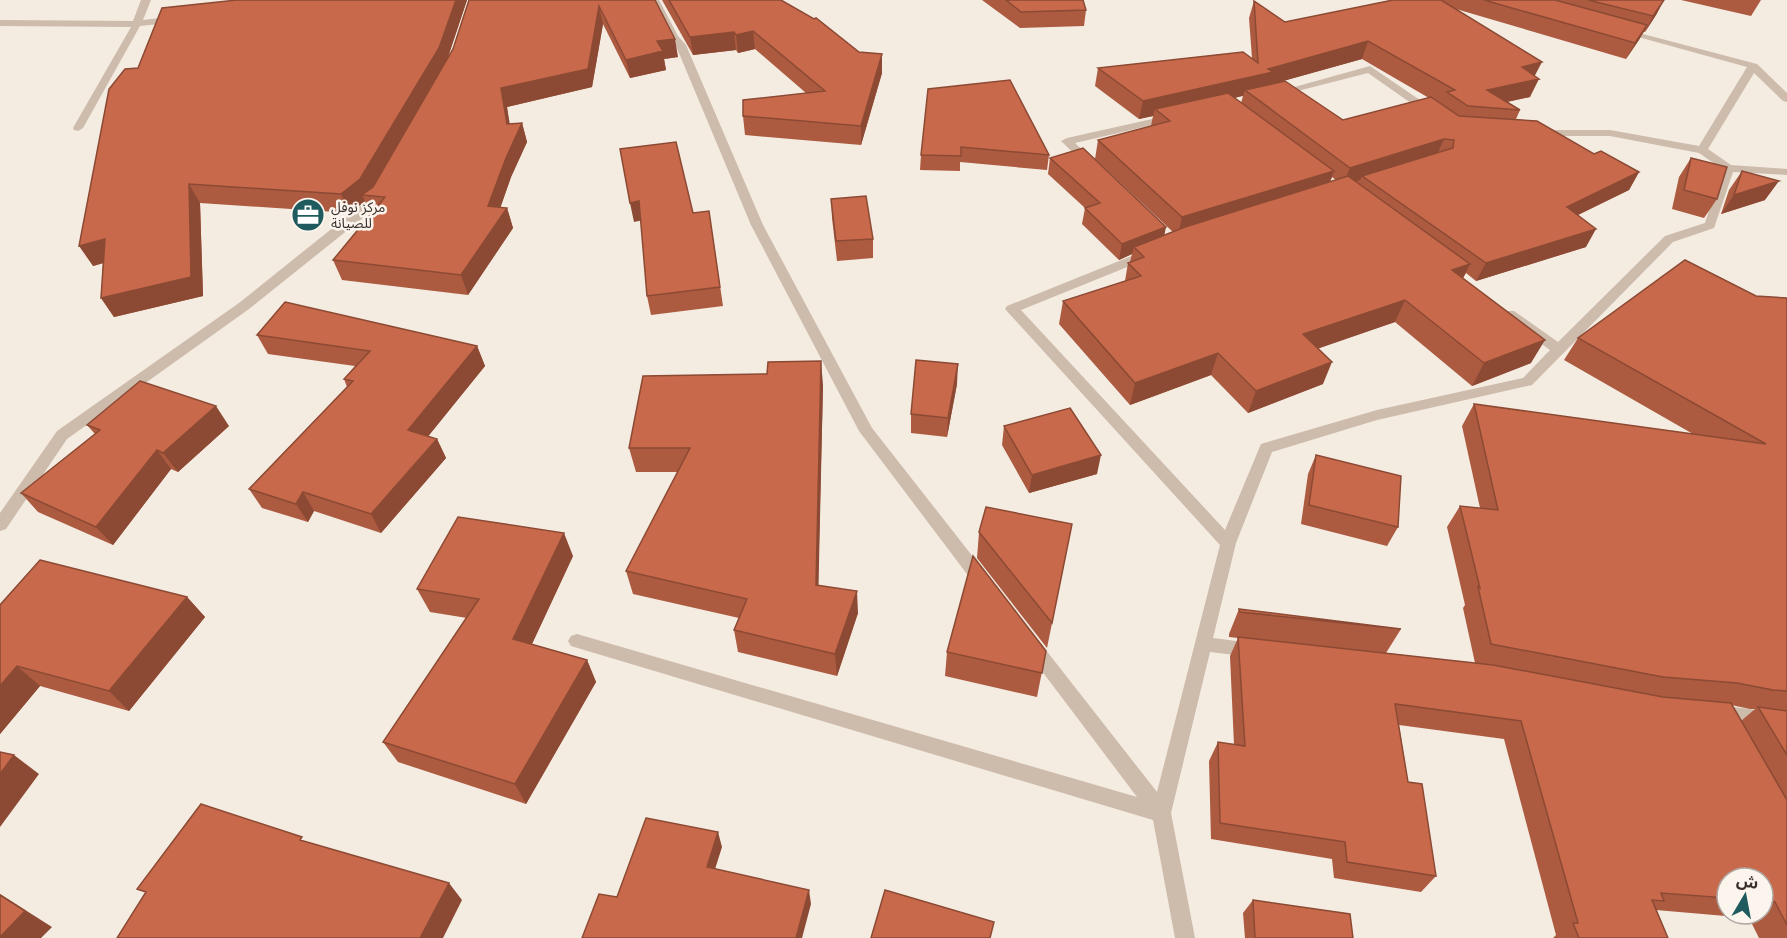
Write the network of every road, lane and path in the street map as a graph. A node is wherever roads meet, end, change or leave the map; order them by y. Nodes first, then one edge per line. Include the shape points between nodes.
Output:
1 (146, 0) edge
2 (654, 0) edge
3 (183, 19) edge
4 (0, 23) edge
5 (137, 24) junction
6 (1607, 26) edge
7 (1753, 66) junction
8 (1782, 91) edge
9 (1261, 97) edge
10 (1787, 99) edge
11 (1181, 115) edge
12 (1447, 123) edge
13 (78, 128) dead end
14 (1530, 132) edge
15 (1702, 150) junction
16 (1728, 168) junction
17 (1100, 172) edge
18 (1787, 172) edge
19 (387, 181) edge
20 (1164, 248) edge
21 (1501, 308) edge
22 (1558, 349) junction
23 (0, 525) edge
24 (1228, 543) junction
25 (988, 589) edge
26 (1024, 636) edge
27 (577, 641) dead end
28 (1203, 645) junction
29 (1272, 652) edge
30 (1787, 722) edge
31 (1727, 733) edge
32 (1161, 813) junction
33 (1185, 938) edge

1 - 5 street
2 - 25 street via 681,45 757,225 866,431
3 - 5 street
4 - 5 street
5 - 13 street
6 - 7 street
7 - 8 street
7 - 15 street
8 - 10 street
9 - 12 street via 1370,69
11 - 17 street via 1067,141
14 - 15 street via 1610,133
15 - 16 street
16 - 18 street
16 - 22 street via 1710,225 1669,239
19 - 23 street via 375,202 253,298 62,435
20 - 24 street via 1012,309
21 - 22 street
22 - 24 street via 1527,382 1377,415 1266,448
24 - 28 street
26 - 32 street
27 - 32 street
28 - 29 street
28 - 32 street
30 - 31 street via 1709,712
32 - 33 street

